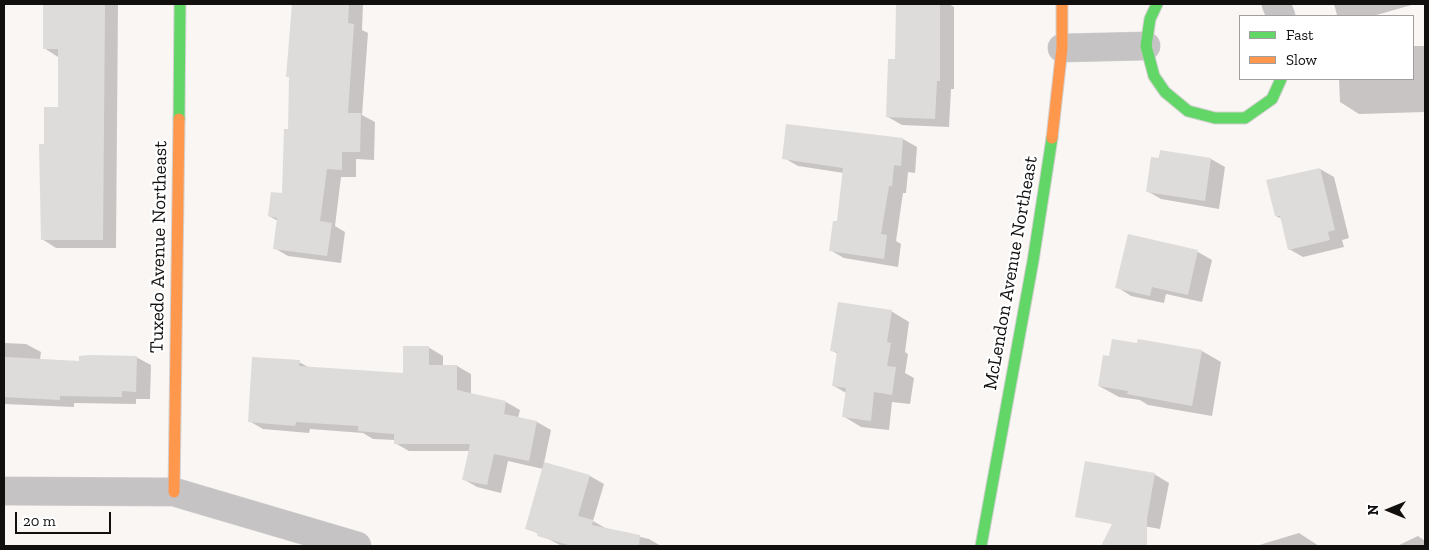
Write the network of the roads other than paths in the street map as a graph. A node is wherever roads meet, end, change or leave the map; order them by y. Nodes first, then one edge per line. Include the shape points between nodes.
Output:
1 (180, 4) edge
2 (1062, 4) edge
3 (1158, 4) edge
4 (1146, 46) junction
5 (1062, 48) junction
6 (1281, 80) edge
7 (4, 491) edge
8 (174, 492) junction
9 (357, 546) edge
10 (981, 546) edge

1 - 8 street, Tuxedo Avenue Northeast
2 - 5 street, McLendon Avenue Northeast
3 - 4 street via 1150,19
4 - 5 street
4 - 6 street via 1154,76 1165,92 1188,111 1215,118 1245,118 1272,99
5 - 10 street, McLendon Avenue Northeast via 1033,261
7 - 8 street
8 - 9 street

